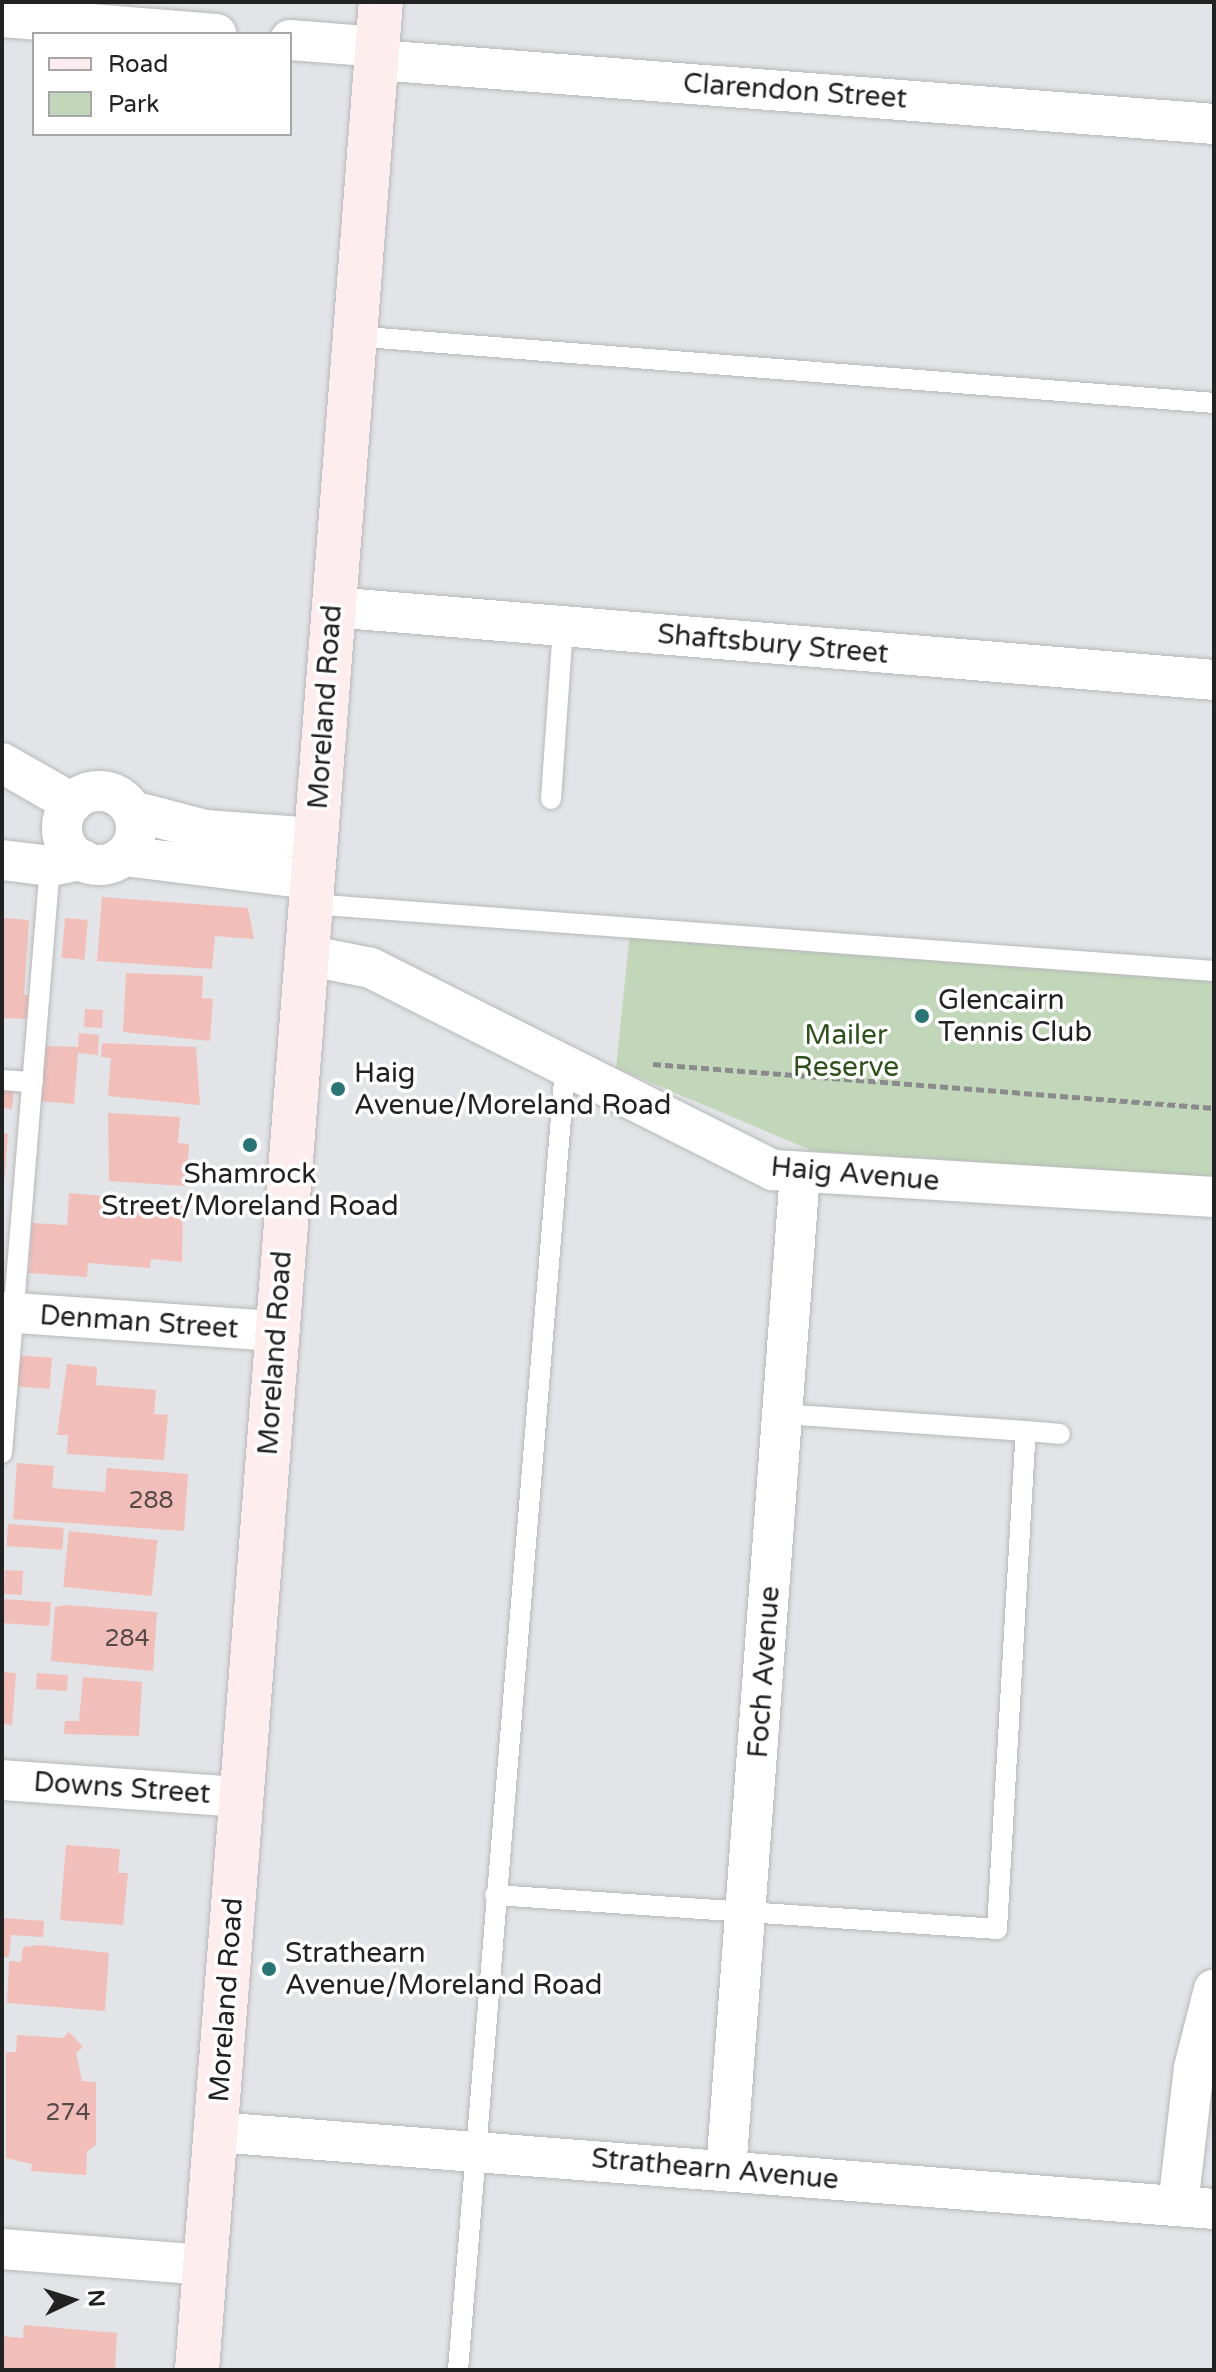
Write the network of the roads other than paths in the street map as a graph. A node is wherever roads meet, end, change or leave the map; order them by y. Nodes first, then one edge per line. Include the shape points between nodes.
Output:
1 (381, 2) edge
2 (116, 14) edge
3 (2, 17) edge
4 (206, 32) edge
5 (292, 40) edge
6 (377, 53) junction
7 (1214, 124) edge
8 (352, 336) junction
9 (1214, 403) edge
10 (332, 607) junction
11 (563, 627) junction
12 (1214, 680) edge
13 (2, 763) edge
14 (551, 799) dead end
15 (68, 809) junction
16 (133, 811) junction
17 (2, 844) edge
18 (206, 849) junction
19 (124, 856) junction
20 (2, 860) edge
21 (66, 863) junction
22 (312, 874) junction
23 (305, 955) junction
24 (1214, 971) edge
25 (565, 1068) junction
26 (2, 1080) edge
27 (33, 1082) junction
28 (800, 1173) junction
29 (1214, 1197) edge
30 (9, 1312) edge
31 (277, 1331) junction
32 (784, 1414) junction
33 (1026, 1431) junction
34 (1060, 1434) dead end
35 (2, 1453) edge
36 (2, 1780) edge
37 (241, 1797) junction
38 (495, 1895) junction
39 (746, 1914) junction
40 (1214, 1989) edge
41 (216, 2132) junction
42 (477, 2150) junction
43 (726, 2171) junction
44 (1196, 2208) edge
45 (2, 2249) edge
46 (205, 2265) junction
47 (197, 2370) edge
48 (458, 2370) edge

1 - 6 main road, Moreland Road
2 - 3 street
2 - 4 street
5 - 6 street, Clarendon Street
6 - 7 street, Clarendon Street
6 - 8 main road, Moreland Road
8 - 9 lane
8 - 10 main road, Moreland Road
10 - 11 street, Shaftsbury Street
10 - 22 main road, Moreland Road
11 - 12 street, Shaftsbury Street
11 - 14 lane
13 - 15 street
15 - 16 street via 105,791
15 - 17 street via 41,833
15 - 21 street
16 - 18 street
16 - 19 street via 136,835
18 - 19 street
18 - 22 street
19 - 21 street via 103,864
20 - 21 street
21 - 27 lane
22 - 23 main road, Moreland Road
22 - 24 lane
23 - 25 street, Haig Avenue via 371,968
23 - 31 main road, Moreland Road
25 - 28 street, Haig Avenue via 751,1164
25 - 38 lane
26 - 27 lane
27 - 30 lane
28 - 29 street, Haig Avenue
28 - 32 street, Foch Avenue
30 - 31 street, Denman Street
30 - 35 lane
31 - 37 main road, Moreland Road
32 - 33 lane
32 - 39 street, Foch Avenue
33 - 34 lane
33 - 39 lane via 997,1929
36 - 37 street, Downs Street
37 - 41 main road, Moreland Road
38 - 39 lane
38 - 42 lane
39 - 43 street, Foch Avenue
40 - 44 street via 1194,2068
41 - 42 street, Strathearn Avenue
41 - 46 main road, Moreland Road
42 - 43 street, Strathearn Avenue
42 - 48 lane
43 - 44 street, Strathearn Avenue
45 - 46 street
46 - 47 main road, Moreland Road

